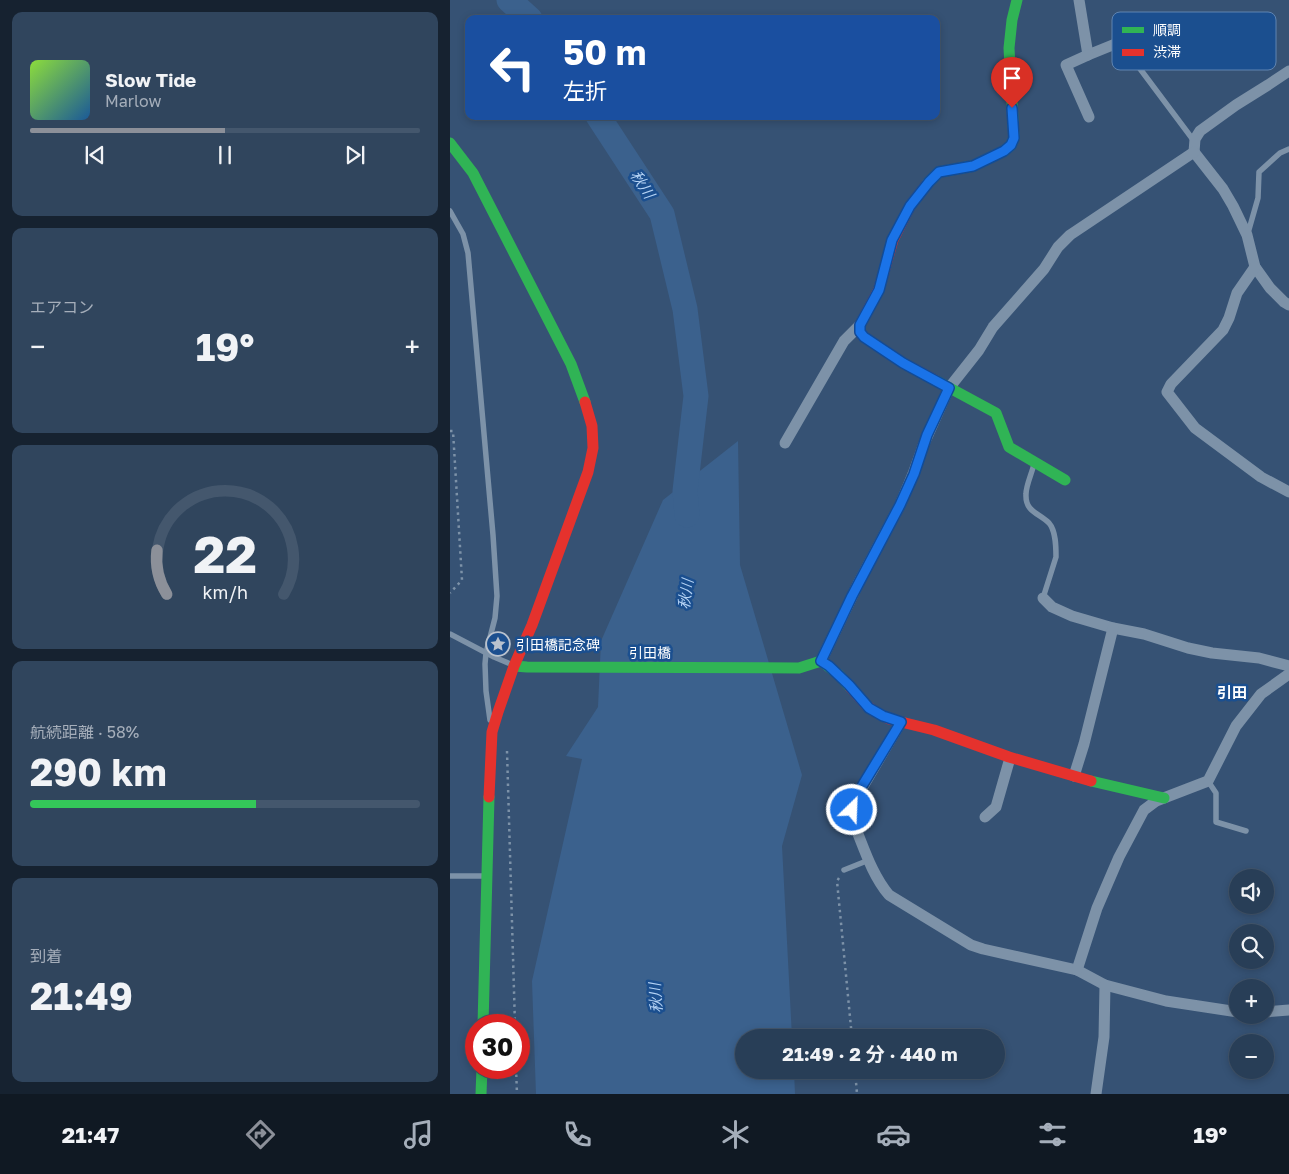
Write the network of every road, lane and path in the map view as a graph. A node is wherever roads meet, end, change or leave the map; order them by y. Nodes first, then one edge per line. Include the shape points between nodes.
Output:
1 (1017, 0) edge
2 (1079, 0) edge
3 (1112, 45) edge
4 (1088, 55) junction
5 (1140, 70) edge
6 (1289, 71) edge
7 (1089, 117) dead end
8 (450, 144) edge
9 (1194, 147) junction
10 (1289, 148) edge
11 (450, 211) edge
12 (1247, 235) junction
13 (1255, 267) junction
14 (1289, 306) edge
15 (860, 325) junction
16 (949, 388) junction
17 (450, 431) edge
18 (785, 443) dead end
19 (1035, 462) junction
20 (1065, 480) dead end
21 (1289, 492) edge
22 (450, 593) edge
23 (1043, 598) joint
24 (1113, 628) junction
25 (450, 634) edge
26 (486, 653) junction
27 (821, 661) junction
28 (514, 666) junction
29 (1289, 666) edge
30 (1289, 674) edge
31 (901, 722) junction
32 (492, 732) junction
33 (507, 748) dead end
34 (1010, 758) junction
35 (1074, 776) junction
36 (1208, 781) junction
37 (1164, 798) junction
38 (985, 817) dead end
39 (1246, 831) dead end
40 (869, 860) junction
41 (844, 870) joint
42 (450, 876) edge
43 (487, 876) junction
44 (1077, 970) junction
45 (1105, 985) junction
46 (1289, 1010) edge
47 (1229, 1011) edge
48 (1274, 1011) edge
49 (482, 1014) edge
50 (515, 1014) edge
51 (851, 1029) edge
52 (482, 1079) edge
53 (516, 1079) edge
54 (856, 1079) edge
55 (481, 1094) edge
56 (516, 1094) edge
57 (857, 1094) edge
58 (1096, 1094) edge

1 - 15 street via 1009,48 1014,138 1011,145 973,166 939,172 929,182 910,206 892,240 879,290
2 - 4 street
3 - 4 street
4 - 7 street via 1066,65
5 - 9 lane
6 - 9 street via 1200,131
8 - 28 street via 473,173 571,364 592,426 593,448 588,472
9 - 12 street via 1223,189
9 - 16 street via 1058,246 1044,269 993,327
10 - 12 lane via 1259,172 1258,198
11 - 26 lane via 463,234 468,252 493,536 496,603
12 - 13 street
13 - 14 street
13 - 21 street via 1237,293 1223,330 1167,392 1195,428 1261,477
15 - 16 street via 864,337
15 - 18 street via 844,340
16 - 19 street via 996,413 1009,447
16 - 27 street via 900,505
17 - 22 path via 453,431 462,580
19 - 20 street
19 - 23 lane via 1026,493 1027,504 1052,529 1056,550
23 - 24 street via 1052,607 1072,616
24 - 29 street via 1188,648 1259,658
24 - 35 street
25 - 26 lane
26 - 28 lane
26 - 32 lane via 486,692
27 - 28 street, 引田橋 via 799,668
27 - 31 street via 869,708
28 - 32 street
30 - 36 street via 1262,694 1236,726
31 - 34 street via 934,730
31 - 40 street via 859,791 852,810 854,824
32 - 43 street
33 - 50 path
34 - 35 street
34 - 38 street via 996,807
35 - 37 street
36 - 37 street
36 - 39 lane via 1216,793 1216,822
37 - 44 street via 1144,810 1119,857 1097,908
40 - 41 lane
40 - 44 street via 889,895 971,945
41 - 51 path via 837,881
42 - 43 lane
43 - 49 street
44 - 45 street
45 - 47 street via 1166,1001
45 - 58 street via 1104,1037
46 - 48 street
52 - 55 street
53 - 56 path
54 - 57 path

